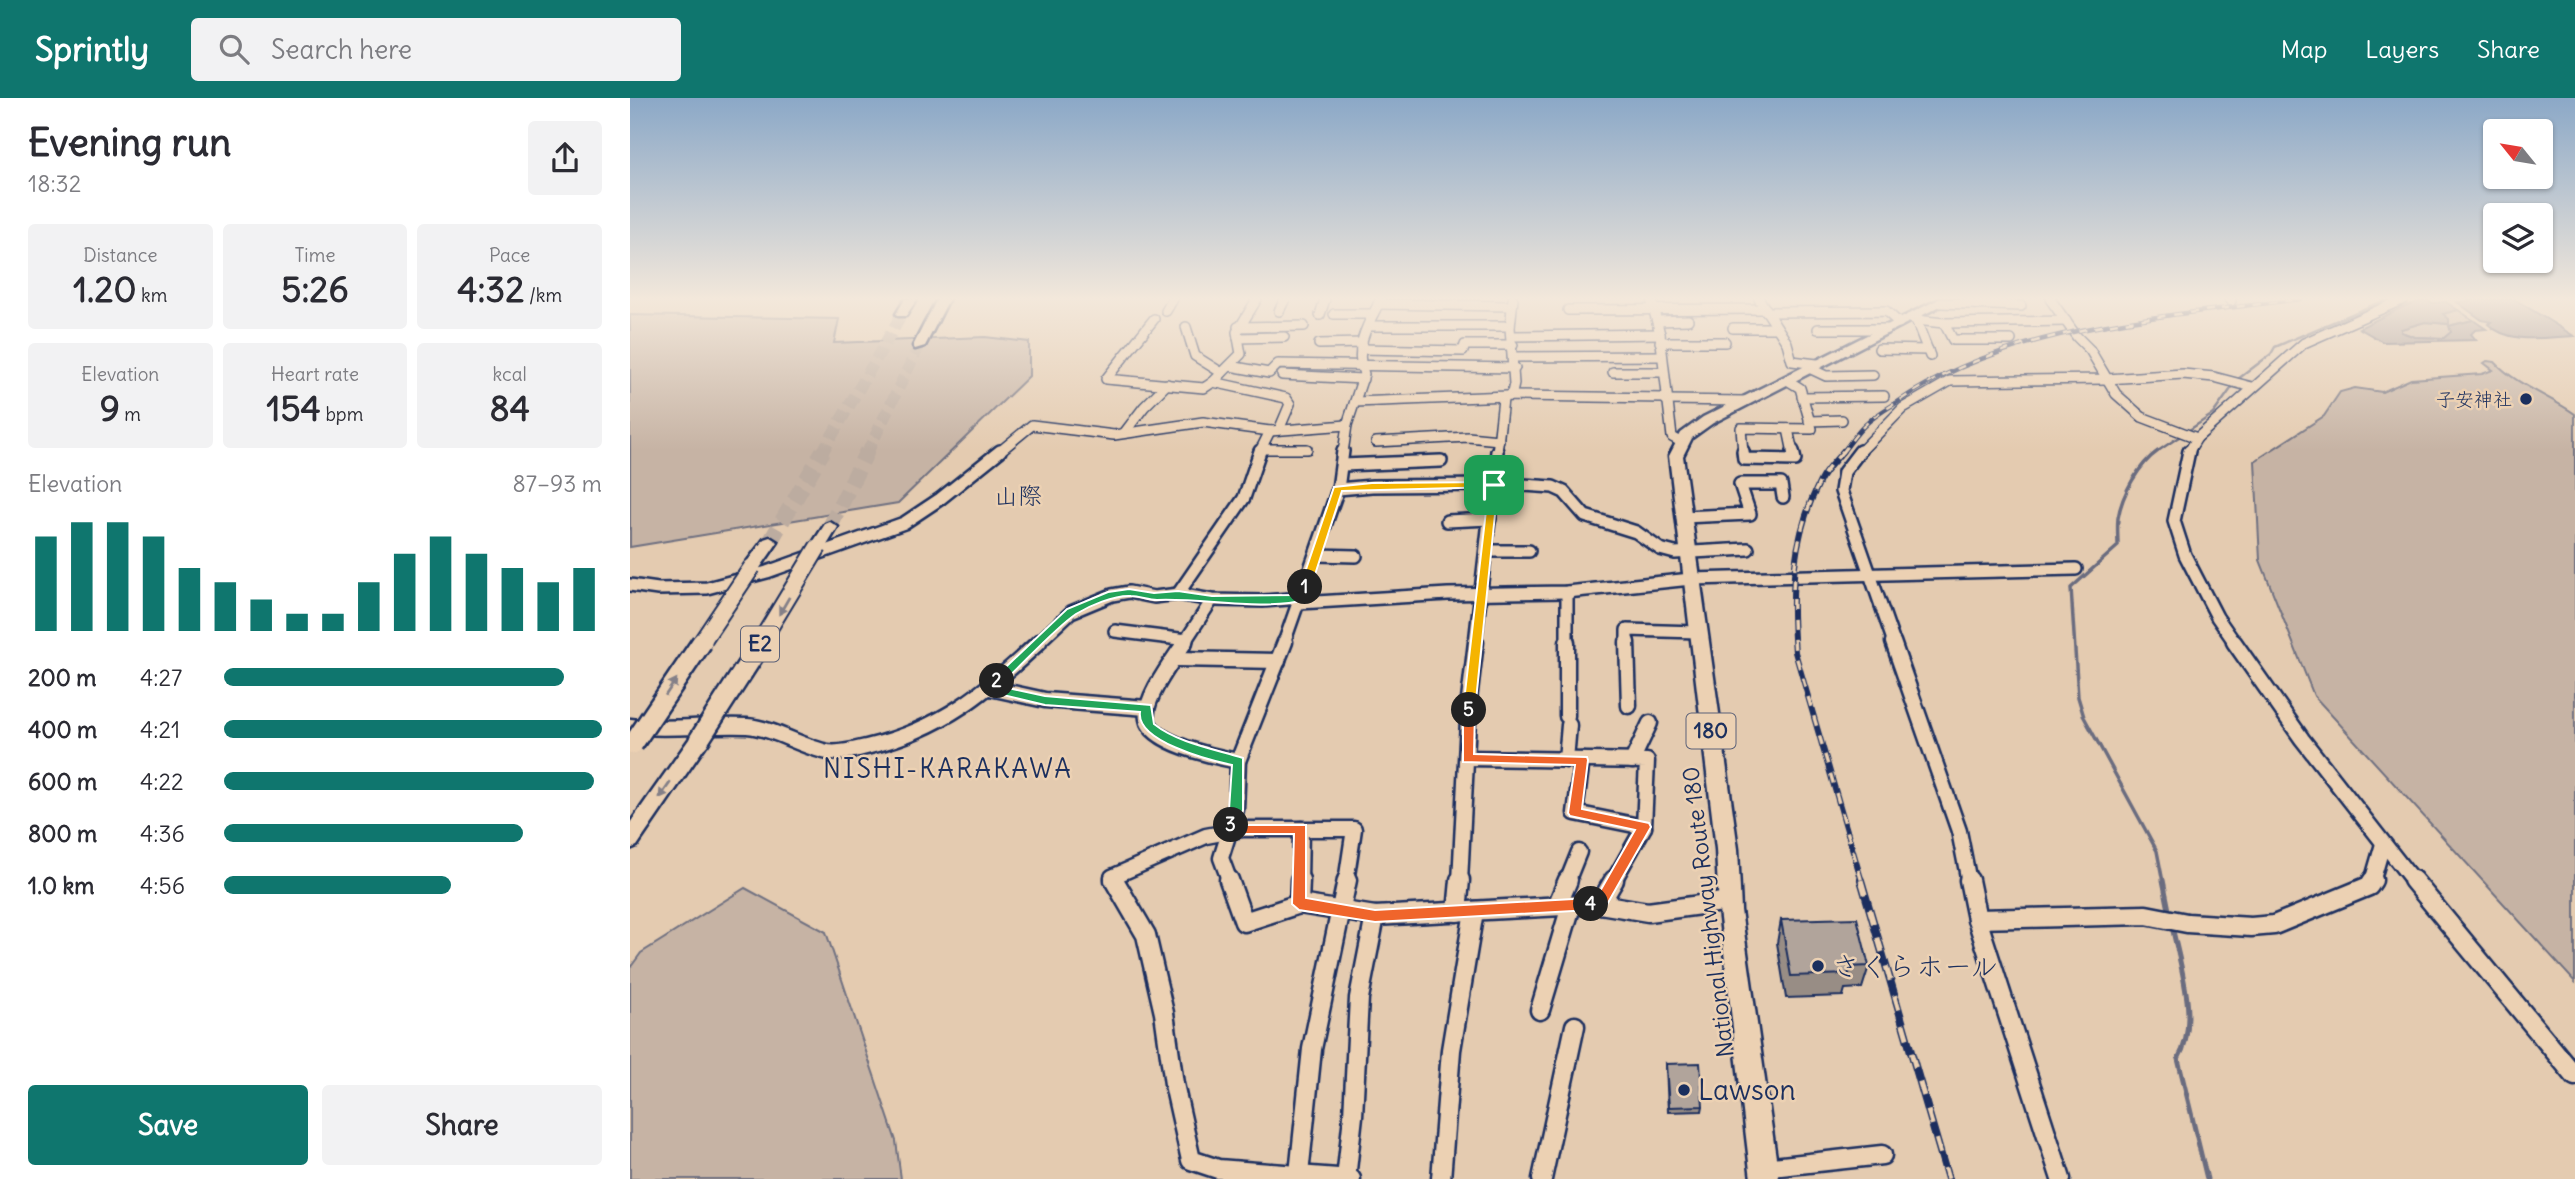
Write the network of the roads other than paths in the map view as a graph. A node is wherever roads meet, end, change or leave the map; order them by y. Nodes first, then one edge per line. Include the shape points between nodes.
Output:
1 (1130, 349) edge
2 (1193, 349) edge
3 (1242, 349) edge
4 (1361, 349) edge
5 (1431, 349) edge
6 (1464, 349) edge
7 (1514, 349) edge
8 (1661, 349) edge
9 (1789, 349) edge
10 (1847, 349) edge
11 (1893, 349) edge
12 (1927, 349) edge
13 (2089, 349) edge
14 (2294, 349) edge
15 (1929, 353) joint
16 (1661, 356) junction
17 (1447, 359) dead end
18 (1515, 362) junction
19 (1813, 366) junction
20 (1360, 367) junction
21 (1226, 369) junction
22 (1613, 372) dead end
23 (1663, 372) junction
24 (1282, 375) dead end
25 (1874, 375) dead end
26 (1363, 379) junction
27 (2107, 379) junction
28 (1787, 380) junction
29 (1213, 382) junction
30 (1167, 384) junction
31 (2252, 387) junction
32 (1508, 396) junction
33 (1884, 396) dead end
34 (1802, 397) junction
35 (1666, 399) junction
36 (1355, 401) junction
37 (1745, 401) junction
38 (1842, 420) dead end
39 (1809, 421) junction
40 (1347, 425) junction
41 (1788, 429) junction
42 (1275, 430) junction
43 (1125, 432) junction
44 (2197, 438) junction
45 (1499, 440) junction
46 (1376, 442) dead end
47 (1681, 442) junction
48 (1261, 449) junction
49 (1307, 449) dead end
50 (1441, 461) dead end
51 (1343, 464) junction
52 (1494, 484) junction
53 (1338, 489) junction
54 (1783, 497) dead end
55 (1683, 517) junction
56 (1490, 519) junction
57 (1447, 521) dead end
58 (830, 527) tunnel mouth
59 (770, 542) tunnel mouth
60 (1748, 549) dead end
61 (1487, 551) junction
62 (1529, 551) dead end
63 (1688, 552) junction
64 (1316, 555) junction
65 (1356, 556) dead end
66 (2076, 569) dead end
67 (1870, 575) junction
68 (1691, 579) junction
69 (630, 585) edge
70 (1567, 592) junction
71 (1178, 594) junction
72 (1482, 594) junction
73 (1212, 600) junction
74 (1301, 600) junction
75 (1115, 631) dead end
76 (1698, 632) junction
77 (1187, 640) junction
78 (1175, 659) junction
79 (1278, 661) junction
80 (990, 688) junction
81 (1629, 706) dead end
82 (1147, 708) junction
83 (1650, 723) dead end
84 (631, 739) edge
85 (1467, 758) junction
86 (1574, 760) junction
87 (1238, 761) junction
88 (1632, 761) junction
89 (1644, 827) junction
90 (1301, 829) junction
91 (1228, 832) junction
92 (630, 839) edge
93 (2383, 844) junction
94 (1579, 852) dead end
95 (1730, 901) junction
96 (1299, 904) junction
97 (1600, 904) junction
98 (1564, 906) junction
99 (1341, 908) junction
100 (1466, 911) junction
101 (1375, 916) junction
102 (1978, 919) junction
103 (1540, 1010) dead end
104 (1575, 1026) dead end
105 (2575, 1076) edge
106 (1882, 1155) dead end
107 (1299, 1174) junction
108 (1764, 1174) edge
109 (1348, 1179) edge
110 (1441, 1179) edge
111 (1542, 1179) edge
112 (2061, 1179) edge

1 - 30 street via 1106,379
2 - 21 street via 1195,356
3 - 21 street
4 - 20 street
5 - 6 street
7 - 18 street
8 - 16 street
9 - 19 street via 1792,360
10 - 19 highway
11 - 15 street
12 - 15 street
13 - 27 street
14 - 31 street
16 - 18 street
16 - 23 street
17 - 18 street
18 - 20 street
18 - 32 street via 1513,393
19 - 25 street via 1826,376
19 - 28 highway
20 - 21 street via 1278,364 1269,373
20 - 26 street
21 - 29 street
22 - 23 street
23 - 35 street
24 - 26 street
26 - 36 street
27 - 31 street via 2196,374
27 - 44 street via 2116,394 2142,417
27 - 67 street via 1957,380 1903,408 1856,454 1841,482
28 - 34 street via 1800,388
28 - 37 highway
29 - 30 street via 1204,388
29 - 42 street via 1286,398 1290,404
30 - 43 street
31 - 44 street
32 - 35 street
32 - 36 street
32 - 45 street via 1503,399
33 - 34 street
34 - 39 street
35 - 37 street
35 - 47 street via 1672,437
36 - 40 street
37 - 47 highway via 1699,425
38 - 39 street
39 - 41 street via 1812,429
40 - 42 street
40 - 51 street
41 - 41 street via 1741,428 1744,460 1795,460
42 - 43 street via 1203,422
42 - 48 street
43 - 69 street via 1100,434 1032,425 904,523 767,572 707,588
44 - 93 street via 2186,455 2174,521 2185,555 2236,647
45 - 46 street via 1468,437
45 - 52 street
47 - 55 highway, National Highway Route 180 / 180 via 1676,456
48 - 49 street
48 - 71 street via 1244,498
50 - 51 street
51 - 53 street
52 - 53 street
52 - 56 street
52 - 63 street via 1553,486 1585,516 1636,532 1660,549
53 - 64 street
54 - 55 street via 1781,484 1740,484 1749,514
55 - 63 highway, National Highway Route 180 / 180
56 - 57 street
56 - 61 street
58 -> 92 highway, E2, bridge via 699,740
84 -> 59 highway, E2, bridge
60 - 63 street
61 - 62 street
61 - 72 street
63 - 68 highway, National Highway Route 180 / 180
64 - 65 street
64 - 74 street
66 - 67 street
67 - 68 street
67 - 102 street via 1959,831
68 - 70 street
68 - 76 highway, National Highway Route 180 / 180
70 - 72 street
70 - 86 street via 1568,720
71 - 73 street
71 - 80 street via 1121,593 1084,605 1048,631
72 - 74 street
72 - 85 street
73 - 74 street
73 - 77 street
74 - 79 street
75 - 77 street
76 - 81 street via 1627,630
76 - 95 highway, National Highway Route 180 / 180
77 - 78 street
78 - 79 street
78 - 82 street
79 - 87 street
80 - 82 street via 1045,701
80 - 84 street via 911,734 847,751 829,752 749,726 659,730
82 - 87 street via 1149,726 1159,735
83 - 88 street
85 - 86 street
85 - 100 street
86 - 88 street
86 - 89 street via 1574,813
87 - 91 street via 1236,810
88 - 89 street via 1647,761
89 - 97 street
90 - 91 street
90 - 96 street
90 - 99 street via 1354,829
91 - 96 street via 1221,858 1244,922
91 - 107 street via 1194,840 1112,877 1146,935 1191,1160 1218,1169
93 - 102 street via 2369,886 2274,925 2228,928 2157,916
93 - 105 street
94 - 98 street
95 - 97 street via 1648,912
95 - 108 highway, National Highway Route 180 / 180
96 - 99 street
97 - 98 street
98 - 100 street
98 - 103 street
99 - 101 street
99 - 107 street via 1312,1049
100 - 101 street
100 - 110 street
101 - 109 street via 1359,998
102 - 112 street
104 - 111 street
106 - 108 street
107 - 109 street

